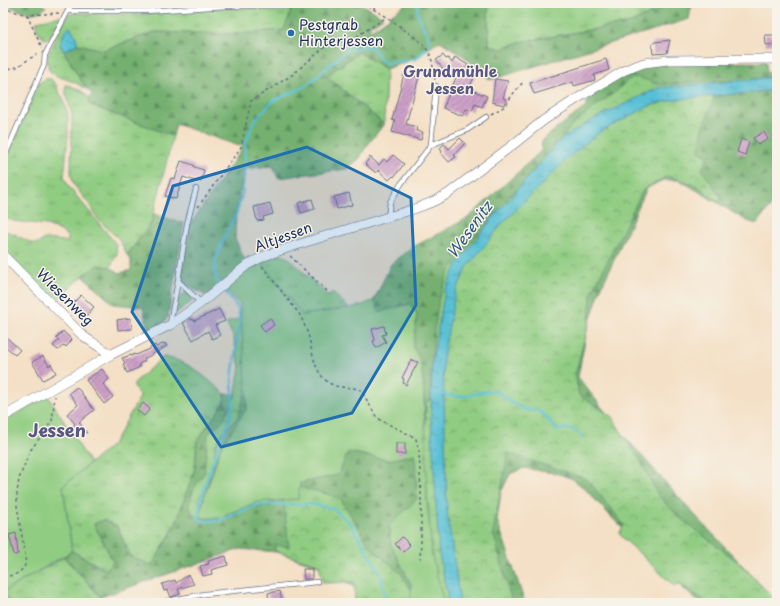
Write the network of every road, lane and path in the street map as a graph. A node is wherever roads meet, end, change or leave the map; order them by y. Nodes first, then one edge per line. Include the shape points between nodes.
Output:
1 (72, 3) edge
2 (307, 3) edge
3 (363, 3) edge
4 (375, 3) edge
5 (3, 8) edge
6 (374, 9) junction
7 (68, 11) junction
8 (27, 15) junction
9 (387, 17) junction
10 (777, 59) edge
11 (3, 70) edge
12 (523, 82) dead end
13 (436, 86) joint
14 (486, 117) joint
15 (431, 145) junction
16 (3, 160) edge
17 (196, 189) dead end
18 (196, 211) dead end
19 (388, 217) junction
20 (283, 249) junction
21 (3, 255) edge
22 (258, 260) junction
23 (178, 281) junction
24 (329, 293) dead end
25 (201, 303) junction
26 (170, 325) junction
27 (110, 355) junction
28 (57, 387) junction
29 (3, 417) edge
30 (420, 559) dead end
31 (3, 576) edge
32 (317, 582) dead end
33 (3, 599) edge
34 (9, 603) edge
35 (160, 603) edge

1 - 7 lane
2 - 7 lane via 293,6 226,6 146,11
3 - 6 path
4 - 6 path
5 - 8 path
6 - 9 path
7 - 8 path
7 - 16 lane via 45,55 44,65
8 - 11 path via 43,50 16,68
9 - 13 path via 422,43 429,52
9 - 18 path via 357,36 327,45 292,75 251,101 241,147
10 - 19 street, Altjessen via 668,60 644,63 625,70 544,120 449,193
12 - 14 path via 505,106
13 - 15 lane
14 - 15 lane via 467,130
15 - 19 lane via 393,196
17 - 23 lane via 186,224
19 - 20 street, Altjessen
20 - 22 street, Altjessen
20 - 24 path
21 - 27 street, Wiesenweg via 81,334
22 - 25 street, Altjessen
22 - 30 path via 300,315 322,377 333,385 361,390 376,416 416,439 420,479
23 - 25 lane
23 - 26 lane
25 - 26 street, Altjessen
26 - 27 street, Altjessen
27 - 28 street, Altjessen
28 - 29 street, Altjessen
28 - 31 path via 52,421 30,451 19,479 17,506 25,555 24,566 13,575
32 - 35 lane via 205,594
33 - 34 street

